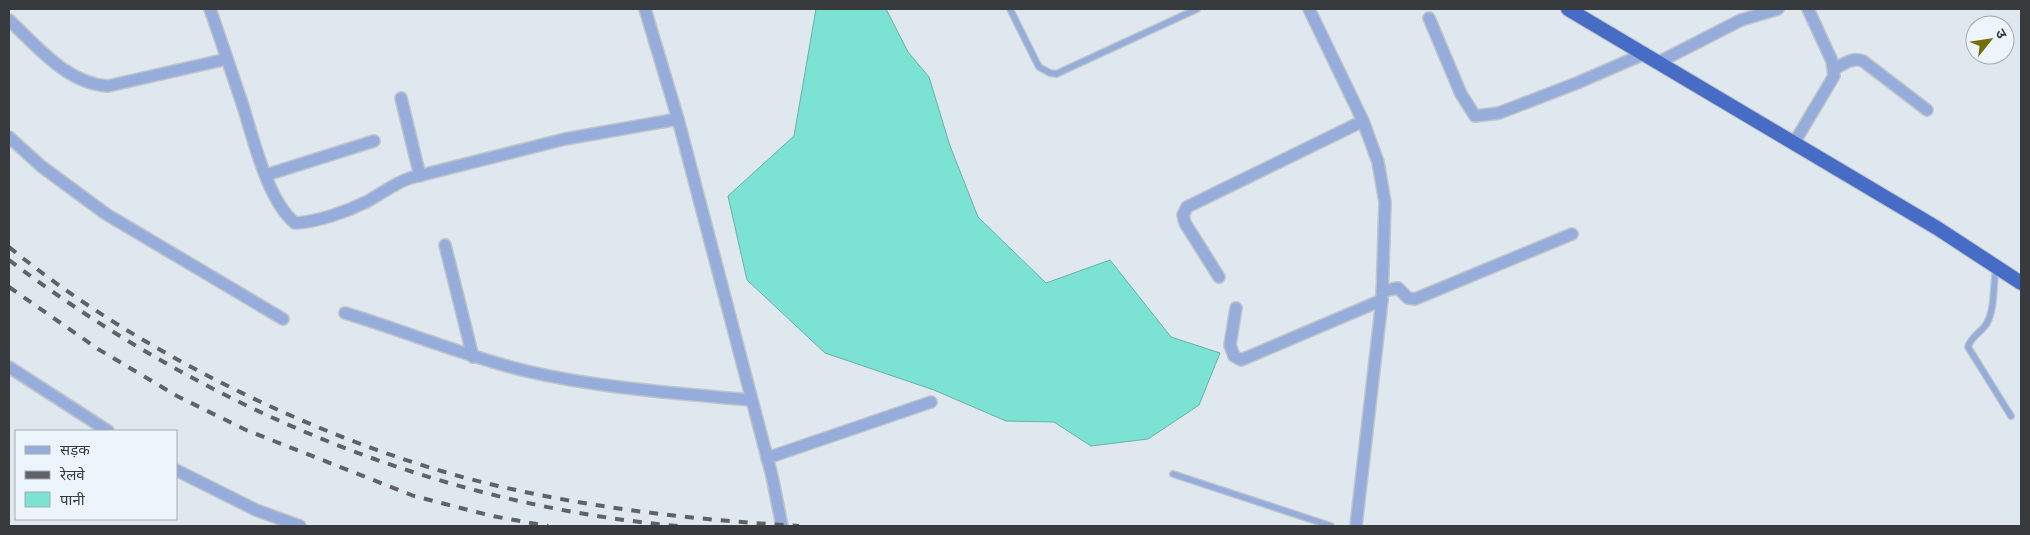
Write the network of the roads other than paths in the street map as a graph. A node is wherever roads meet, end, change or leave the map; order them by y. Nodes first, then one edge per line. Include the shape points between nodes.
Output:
1 (210, 9) edge
2 (645, 9) edge
3 (1010, 9) edge
4 (1197, 9) edge
5 (1309, 9) edge
6 (1568, 9) edge
7 (1778, 9) edge
8 (1808, 9) edge
9 (1429, 18) dead end
10 (9, 20) edge
11 (1644, 54) junction
12 (227, 59) junction
13 (1659, 62) junction
14 (1834, 69) junction
15 (401, 98) dead end
16 (1927, 110) dead end
17 (678, 119) junction
18 (1363, 121) junction
19 (9, 137) edge
20 (374, 141) dead end
21 (1794, 143) junction
22 (266, 175) junction
23 (420, 176) junction
24 (1572, 234) dead end
25 (445, 245) dead end
26 (1996, 266) junction
27 (1219, 277) dead end
28 (2021, 283) edge
29 (1382, 296) junction
30 (1236, 308) dead end
31 (344, 313) dead end
32 (283, 319) dead end
33 (473, 357) junction
34 (11, 373) edge
35 (752, 400) junction
36 (932, 402) dead end
37 (2011, 416) dead end
38 (106, 430) edge
39 (767, 458) junction
40 (178, 471) edge
41 (1173, 474) dead end
42 (300, 526) edge
43 (782, 526) edge
44 (1331, 526) edge
45 (1356, 526) edge

1 - 12 street
2 - 17 street
3 - 4 lane via 1039,67 1056,74
5 - 18 street
6 - 11 highway
7 - 13 street via 1741,20
8 - 14 street
9 - 11 street via 1461,94 1475,116 1499,113
10 - 12 street via 59,65 79,80 94,86 108,86
11 - 13 highway
12 - 22 street
13 - 21 highway
14 - 16 street via 1850,60 1863,61
14 - 21 street via 1831,84
15 - 23 street
17 - 23 street via 565,139
17 - 35 street
18 - 27 street via 1187,207 1183,215 1185,223
18 - 29 street via 1378,162 1385,202
19 - 32 street via 41,166 106,214
20 - 22 street
21 - 26 highway
22 - 23 street via 287,217 295,223 308,222 363,203 389,186
24 - 29 street via 1415,299 1408,298 1398,288
25 - 33 street
26 - 28 highway
26 - 37 lane via 1990,314 1968,347
29 - 30 street via 1241,360 1234,356 1230,345
29 - 45 street
31 - 33 street
33 - 35 street via 579,380
34 - 38 street
35 - 39 street
36 - 39 street
39 - 43 street
40 - 42 street via 256,510
41 - 44 lane

